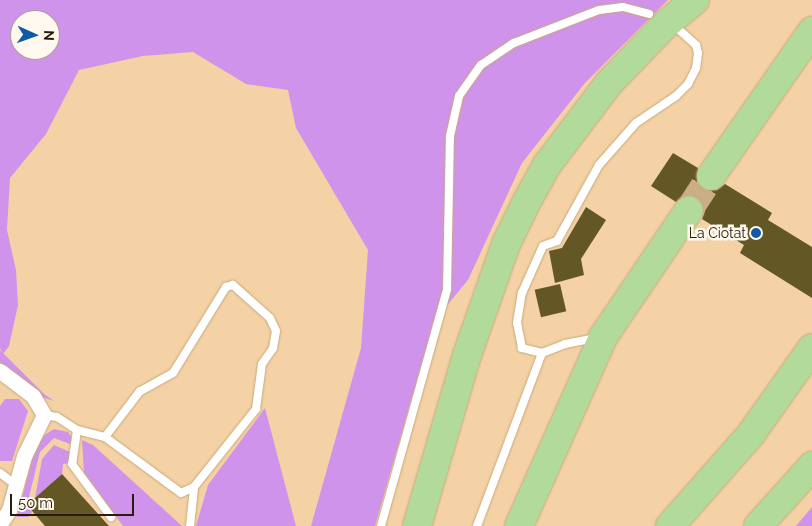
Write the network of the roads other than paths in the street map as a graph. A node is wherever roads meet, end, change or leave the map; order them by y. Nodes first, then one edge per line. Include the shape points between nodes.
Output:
1 (695, 0) edge
2 (649, 14) dead end
3 (678, 29) dead end
4 (812, 31) edge
5 (711, 176) tunnel mouth
6 (689, 210) tunnel mouth
7 (603, 337) junction
8 (812, 348) edge
9 (542, 353) junction
10 (0, 371) edge
11 (44, 415) junction
12 (78, 430) junction
13 (105, 437) junction
14 (812, 466) edge
15 (0, 473) edge
16 (16, 485) junction
17 (194, 487) junction
18 (111, 517) dead end
19 (0, 524) edge
20 (190, 526) edge
21 (381, 526) edge
22 (417, 526) edge
23 (477, 526) edge
24 (519, 526) edge
25 (670, 526) edge
26 (758, 526) edge

1 - 22 highway via 609,83 547,165 527,201 506,244 467,355
2 - 21 lane via 624,7 599,10 514,43 481,64 459,96 450,136 447,289
3 - 9 lane via 696,45 698,53 696,68 688,84 636,123 599,165 557,241 543,246 522,293 517,323 522,348
4 - 5 highway
6 - 7 highway
7 - 9 lane via 565,344
7 - 24 highway
8 - 25 highway via 751,434
9 - 23 lane
10 - 11 street via 33,396
11 - 12 lane via 57,417
11 - 16 street via 24,456
12 - 13 lane
12 - 18 lane via 72,464
13 - 17 lane via 182,493
13 - 17 lane via 140,391 173,373 216,300 226,287 233,285 270,318 276,331 273,348 262,364 256,410
14 - 26 highway
15 - 16 lane
16 - 19 street via 9,510
17 - 20 lane

